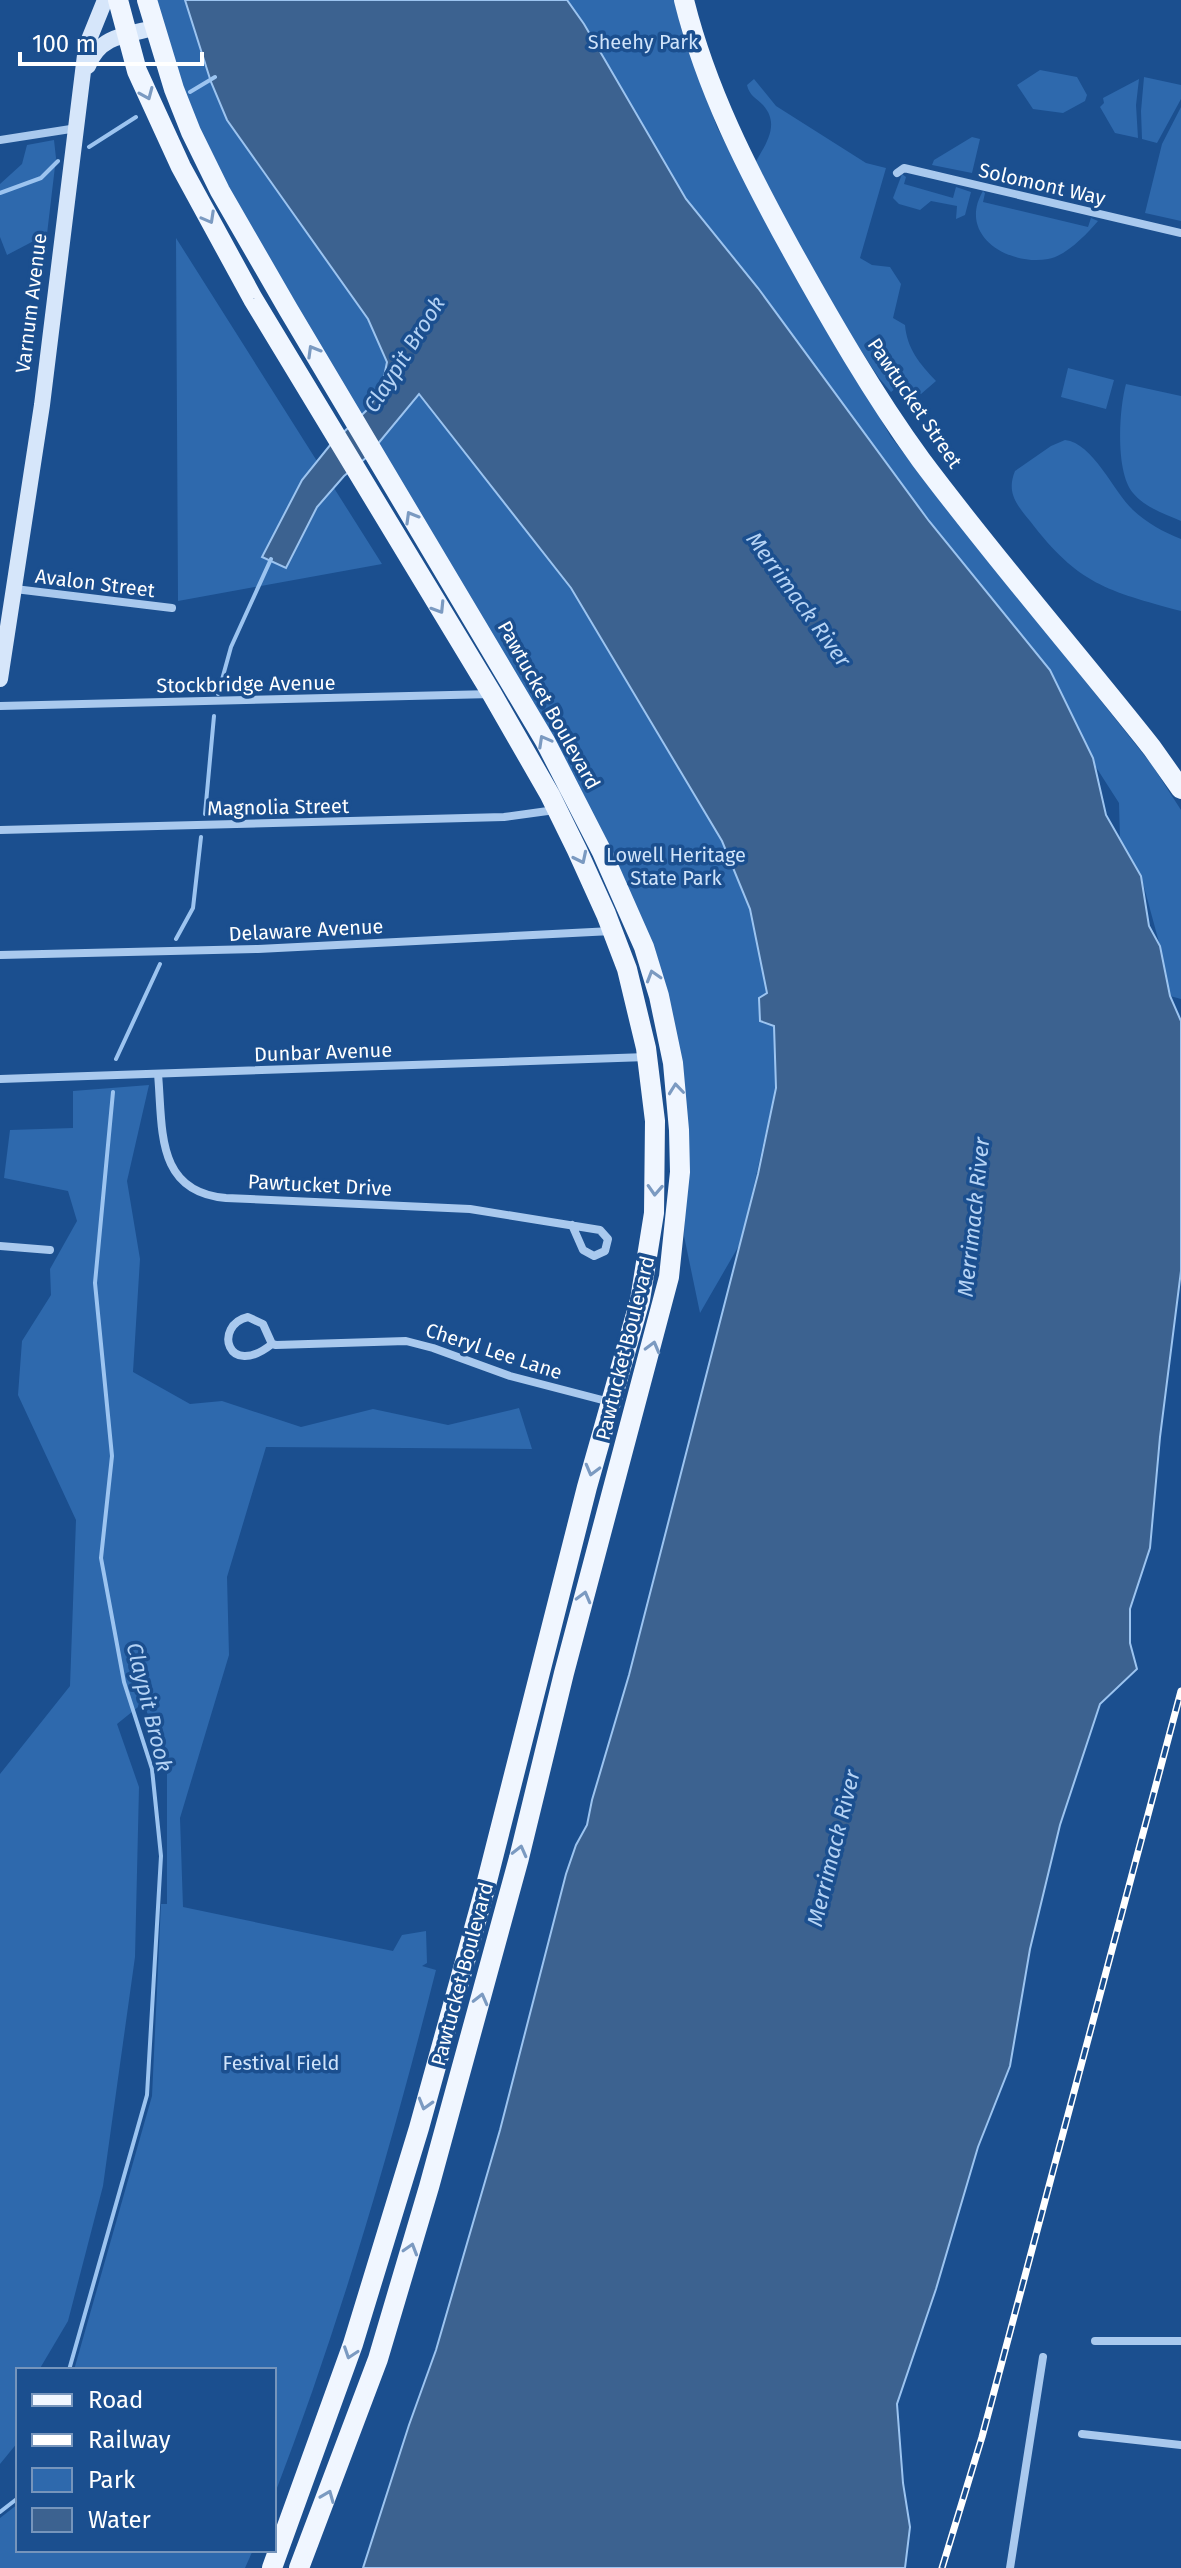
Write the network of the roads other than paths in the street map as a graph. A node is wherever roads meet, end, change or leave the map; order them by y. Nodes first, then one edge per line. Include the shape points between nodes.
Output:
1 (105, 0) edge
2 (118, 0) edge
3 (147, 0) edge
4 (684, 0) edge
5 (95, 27) junction
6 (154, 28) junction
7 (128, 35) junction
8 (85, 75) junction
9 (78, 128) junction
10 (0, 140) edge
11 (897, 173) dead end
12 (1181, 233) edge
13 (15, 589) junction
14 (172, 608) dead end
15 (0, 679) edge
16 (492, 694) junction
17 (0, 706) edge
18 (1181, 787) edge
19 (556, 809) junction
20 (0, 830) edge
21 (613, 931) junction
22 (0, 955) edge
23 (647, 1057) junction
24 (158, 1074) junction
25 (0, 1079) edge
26 (572, 1225) junction
27 (0, 1246) edge
28 (50, 1250) dead end
29 (272, 1344) junction
30 (610, 1402) junction
31 (1095, 2341) dead end
32 (1181, 2341) edge
33 (1043, 2357) dead end
34 (1082, 2434) dead end
35 (1181, 2445) edge
36 (272, 2568) edge
37 (299, 2568) edge
38 (1010, 2568) edge

1 - 5 main road, Varnum Avenue
2 - 7 main road
3 - 6 main road
4 - 18 main road, Pawtucket Street via 708,80 740,154 885,407 954,503
5 - 7 main road via 110,25
5 - 8 main road, Varnum Avenue via 86,47
6 - 7 main road, Varnum Avenue
37 -> 6 main road, Pawtucket Boulevard via 378,2359 464,2062 662,1312 680,1172 676,1095 667,1030 651,971 602,852 545,741 220,191 191,132
7 - 8 main road, Varnum Avenue via 100,45
7 -> 16 main road, Pawtucket Boulevard via 147,95 176,158 253,299
8 - 9 main road, Varnum Avenue
9 - 10 street
9 - 13 main road, Varnum Avenue
11 - 12 street, Solomont Way via 904,168
13 - 14 street, Avalon Street
13 - 15 main road, Varnum Avenue
16 - 17 street, Stockbridge Avenue
16 - 19 main road, Pawtucket Boulevard
19 - 20 street, Magnolia Street via 504,817
19 -> 21 main road, Pawtucket Boulevard
21 - 22 street, Delaware Avenue via 258,949
21 - 23 main road, Pawtucket Boulevard
23 - 24 street, Dunbar Avenue
23 -> 30 main road, Pawtucket Boulevard via 657,1152 654,1213 640,1300
24 - 25 street, Dunbar Avenue
24 - 26 street, Pawtucket Drive via 170,1167 184,1184 203,1194 458,1208
26 - 26 street, Pawtucket Drive via 603,1231 609,1243 605,1251 594,1256 585,1252
27 - 28 street
29 - 29 street, Cheryl Lee Lane via 255,1356 242,1357 231,1349 229,1332 236,1321 252,1318 263,1324
29 - 30 street, Cheryl Lee Lane via 406,1341
30 -> 36 main road, Pawtucket Boulevard via 419,2128 353,2344
31 - 32 street
33 - 38 street
34 - 35 street

